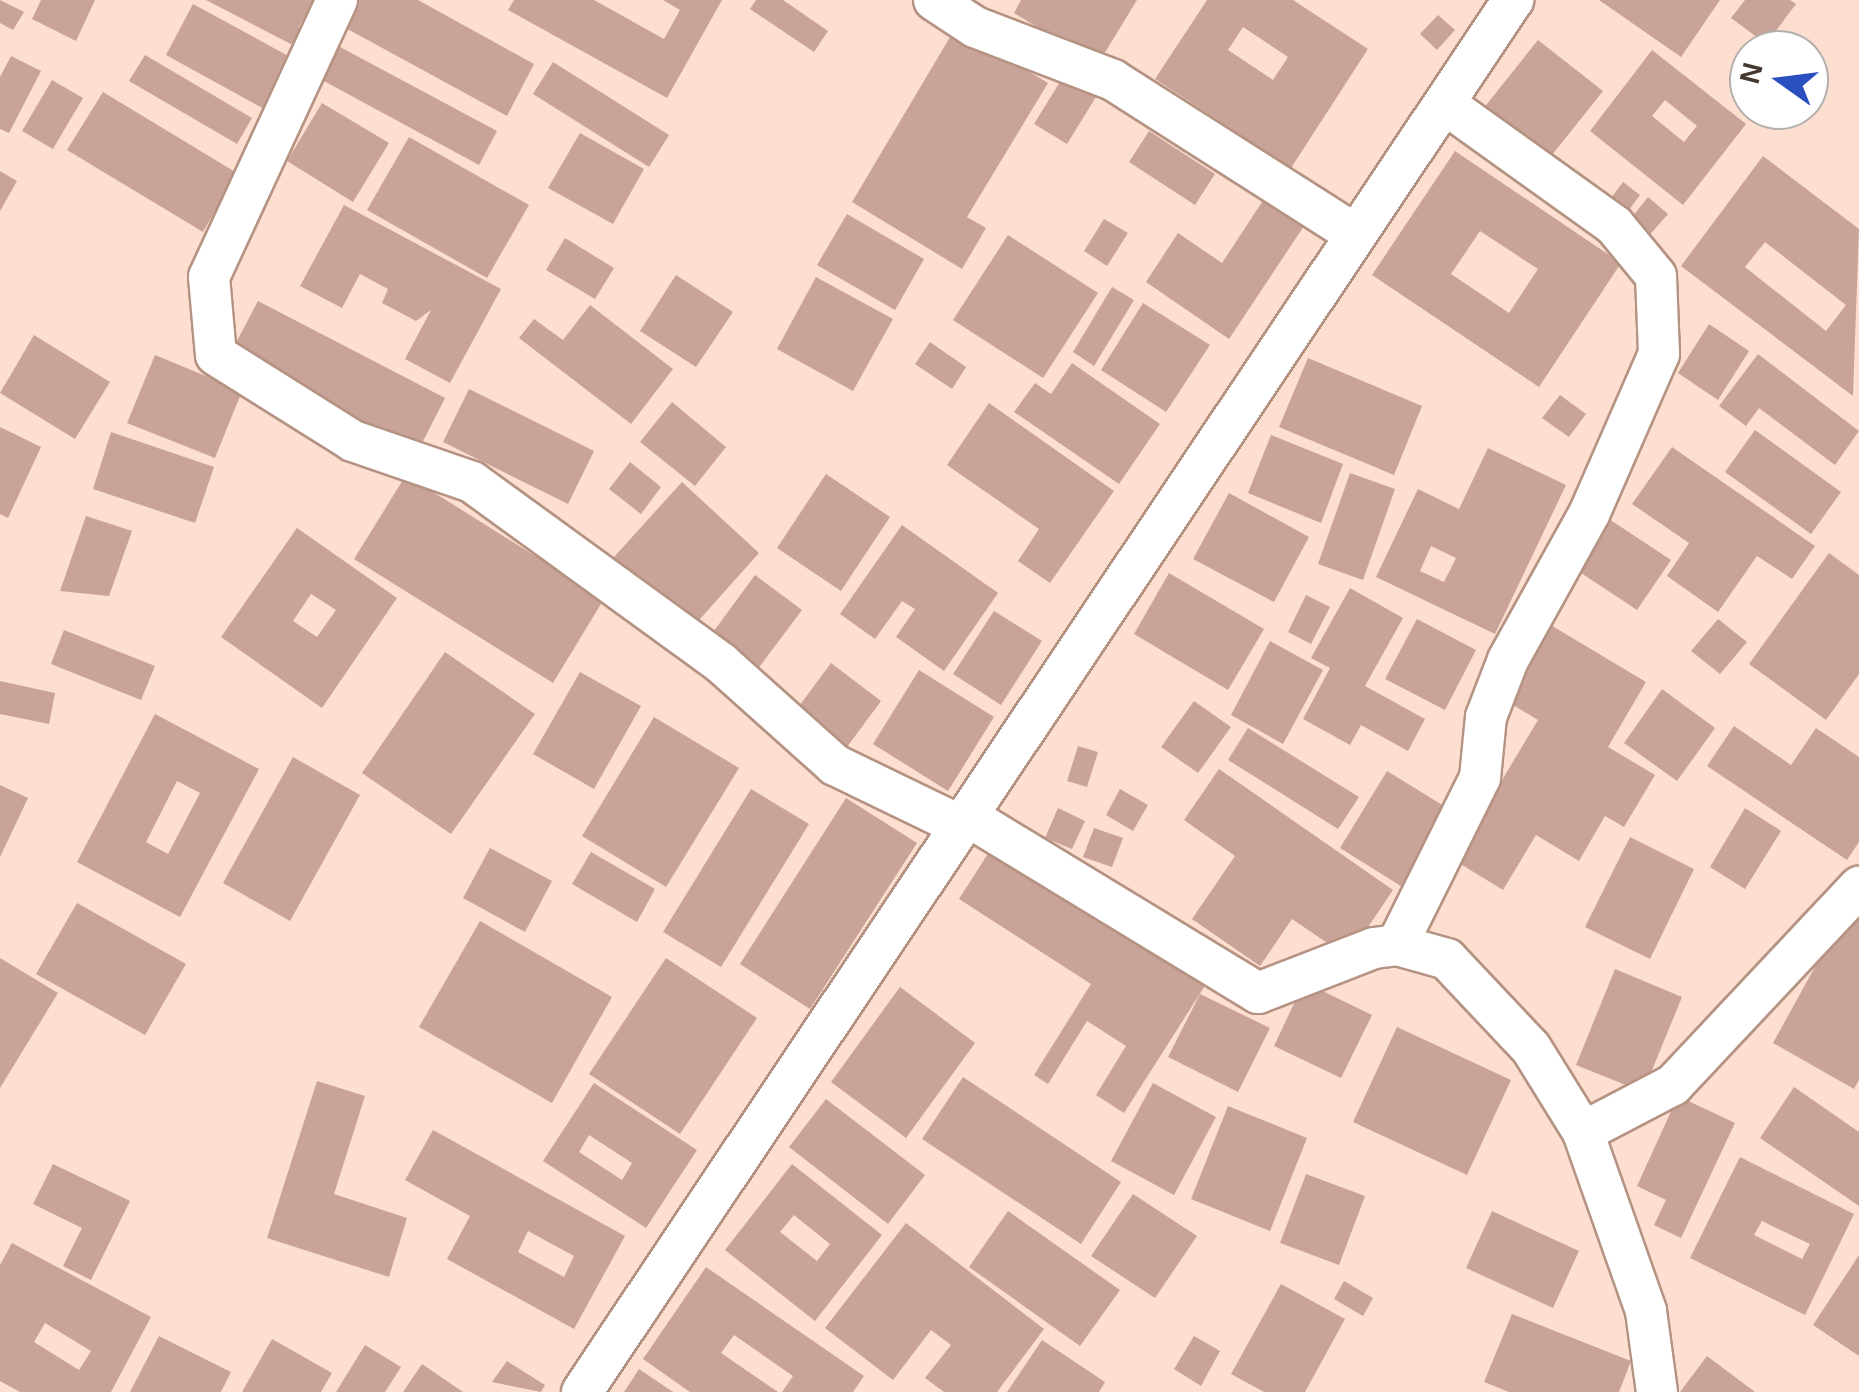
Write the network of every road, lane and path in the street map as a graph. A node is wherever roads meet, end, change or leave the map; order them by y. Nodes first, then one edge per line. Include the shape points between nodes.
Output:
1 (337, 0) edge
2 (934, 0) edge
3 (1512, 0) edge
4 (1445, 104) junction
5 (1353, 234) junction
6 (966, 823) junction
7 (1859, 887) edge
8 (1397, 945) junction
9 (1582, 1132) junction
10 (582, 1392) edge
11 (1657, 1392) edge

1 - 6 street via 209,277 216,355 353,440 472,482 721,662 835,764
2 - 5 street via 975,27 1113,80
3 - 4 street
4 - 5 street
4 - 8 street via 1614,225 1656,276 1659,354 1589,514 1508,660 1486,717 1480,778
5 - 6 street
6 - 8 street via 1258,993
6 - 10 street
7 - 9 street via 1673,1086
8 - 9 street via 1446,960 1531,1048
9 - 11 street via 1646,1311

